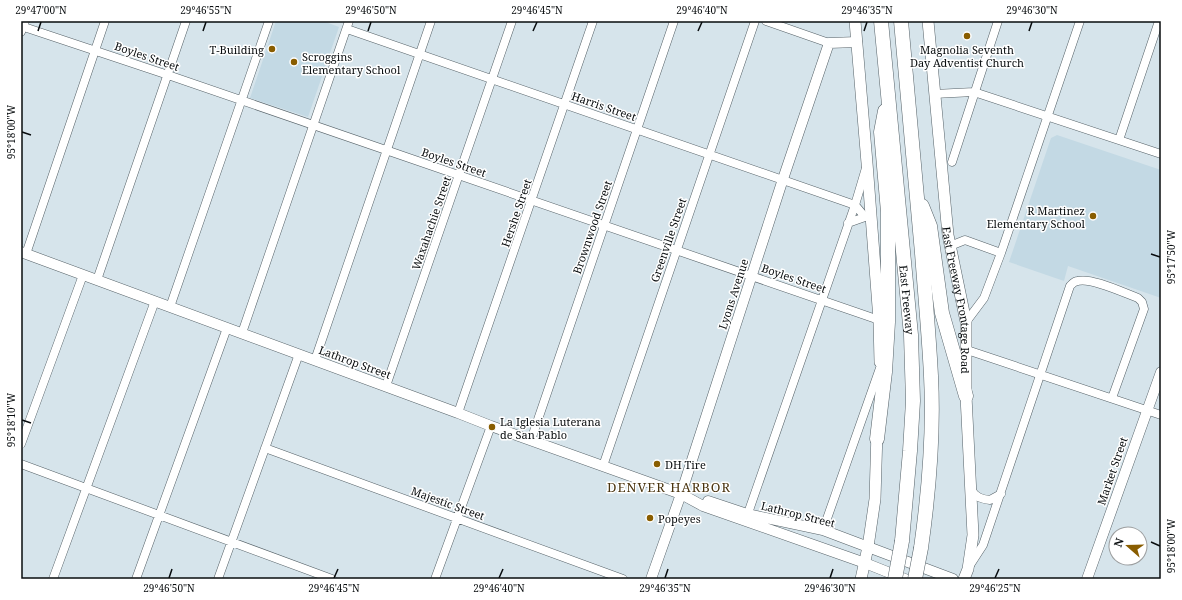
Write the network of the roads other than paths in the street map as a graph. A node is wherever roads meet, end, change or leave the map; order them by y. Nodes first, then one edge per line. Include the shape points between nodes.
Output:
1 (105, 21) edge
2 (186, 21) edge
3 (269, 21) edge
4 (431, 21) edge
5 (512, 21) edge
6 (593, 21) edge
7 (674, 21) edge
8 (755, 21) edge
9 (766, 21) edge
10 (855, 21) edge
11 (881, 21) edge
12 (901, 21) edge
13 (910, 21) edge
14 (928, 21) edge
15 (998, 21) edge
16 (1080, 21) edge
17 (1159, 21) edge
18 (348, 25) edge
19 (22, 26) edge
20 (857, 42) junction
21 (828, 43) junction
22 (95, 50) junction
23 (420, 54) junction
24 (905, 62) junction
25 (168, 75) junction
26 (492, 79) junction
27 (974, 92) junction
28 (934, 94) junction
29 (888, 96) junction
30 (241, 100) junction
31 (565, 104) junction
32 (1047, 115) junction
33 (314, 125) junction
34 (637, 129) junction
35 (1119, 140) junction
36 (386, 151) junction
37 (709, 154) junction
38 (1161, 154) edge
39 (952, 162) dead end
40 (867, 163) junction
41 (459, 176) junction
42 (783, 179) junction
43 (917, 193) junction
44 (532, 201) junction
45 (854, 205) junction
46 (868, 217) junction
47 (848, 223) junction
48 (604, 225) junction
49 (950, 246) junction
50 (677, 250) junction
51 (24, 253) edge
52 (1001, 253) junction
53 (83, 275) junction
54 (752, 275) junction
55 (97, 280) junction
56 (821, 299) junction
57 (155, 301) junction
58 (170, 307) junction
59 (879, 320) junction
60 (966, 322) junction
61 (227, 328) junction
62 (242, 333) junction
63 (967, 350) junction
64 (299, 354) junction
65 (315, 360) junction
66 (880, 368) junction
67 (1161, 372) edge
68 (1041, 374) junction
69 (386, 386) junction
70 (966, 396) junction
71 (1112, 398) junction
72 (1147, 410) junction
73 (458, 413) junction
74 (1161, 414) edge
75 (491, 426) junction
76 (877, 439) junction
77 (531, 440) junction
78 (21, 444) edge
79 (265, 448) junction
80 (21, 464) edge
81 (603, 466) junction
82 (87, 489) junction
83 (971, 489) junction
84 (681, 494) junction
85 (1000, 494) junction
86 (159, 515) junction
87 (746, 518) junction
88 (457, 519) junction
89 (823, 530) junction
90 (232, 542) junction
91 (868, 547) junction
92 (864, 563) junction
93 (966, 574) edge
94 (53, 579) edge
95 (136, 579) edge
96 (218, 579) edge
97 (332, 579) edge
98 (435, 579) edge
99 (623, 579) edge
100 (651, 579) edge
101 (861, 579) edge
102 (895, 579) edge
103 (905, 579) edge
104 (915, 579) edge
105 (952, 579) edge
106 (1087, 579) edge

1 - 22 street
2 - 25 street
3 - 30 street
4 - 23 street
5 - 26 street, Waxahachie Street
6 - 31 street, Hershe Street
7 - 34 street, Brownwood Street
8 - 37 street, Greenville Street
9 - 21 street
10 - 20 main road
11 - 29 highway, East Freeway
12 - 24 highway, East Freeway
13 - 24 highway
14 - 28 main road, East Freeway Frontage Road
15 - 27 street
16 - 32 street
17 - 35 street
18 - 23 street, Harris Street
18 - 33 street
19 - 22 street, Boyles Street
20 - 21 street
20 - 40 main road
21 - 42 street, Lyons Avenue
22 - 25 street, Boyles Street
22 - 51 street
23 - 26 street, Harris Street
23 - 36 street
24 - 43 highway, East Freeway
25 - 30 street, Boyles Street
25 - 55 street
26 - 31 street, Harris Street
26 - 41 street, Waxahachie Street
27 - 28 street
27 - 32 street
27 - 39 street
28 - 49 main road, East Freeway Frontage Road
29 - 76 highway via 881,132 888,212 888,322
29 - 102 highway, East Freeway, bridge via 911,335 913,401 902,541
30 - 33 street, Boyles Street
30 - 58 street
31 - 34 street, Harris Street
31 - 44 street, Hershe Street
32 - 35 street
32 - 52 street
33 - 36 street, Boyles Street
33 - 62 street
34 - 37 street, Harris Street
34 - 48 street, Brownwood Street
35 - 38 street
36 - 41 street, Boyles Street
36 - 65 street
37 - 42 street, Harris Street
37 - 50 street, Greenville Street
40 - 45 street
40 - 46 main road
41 - 44 street, Boyles Street
41 - 69 street, Waxahachie Street
42 - 45 street, Harris Street
42 - 54 street, Lyons Avenue
43 - 70 highway via 930,226 942,313
43 - 104 highway, East Freeway, bridge via 931,377 931,423 926,514
44 - 48 street, Boyles Street
44 - 73 street, Hershe Street
45 - 46 street
45 - 47 street
46 - 47 street
46 - 59 main road
47 - 56 street
48 - 50 street, Boyles Street
48 - 77 street, Brownwood Street
49 - 52 street via 965,240
49 - 60 main road, East Freeway Frontage Road
50 - 54 street, Boyles Street
50 - 81 street, Greenville Street
51 - 53 street, Lathrop Street
52 - 60 street via 984,298
53 - 55 street, Lathrop Street
53 - 78 street
54 - 56 street, Boyles Street
54 - 84 street, Lyons Avenue
55 - 57 street, Lathrop Street
56 - 59 street, Boyles Street
56 - 87 street
57 - 58 street, Lathrop Street
57 - 82 street
58 - 61 street, Lathrop Street
59 - 66 main road
60 - 63 main road, East Freeway Frontage Road
61 - 62 street, Lathrop Street
61 - 86 street
62 - 64 street, Lathrop Street
63 - 68 street
63 - 70 main road, East Freeway Frontage Road
64 - 65 street, Lathrop Street
64 - 79 street
65 - 69 street, Lathrop Street
66 - 76 main road
66 - 89 street
67 - 72 street, Market Street
68 - 71 street
68 - 71 street via 1070,286 1076,281 1094,282 1138,298 1144,309
68 - 85 street
69 - 73 street, Lathrop Street
70 - 83 main road, East Freeway Frontage Road
71 - 72 street
72 - 74 street
72 - 106 street, Market Street
73 - 75 street, Lathrop Street
75 - 77 street, Lathrop Street
75 - 88 street
76 - 91 main road via 875,499
77 - 81 street, Lathrop Street
79 - 88 street, Majestic Street
79 - 90 street
80 - 82 street
81 - 84 street, Lathrop Street
82 - 86 street
82 - 94 street
83 - 85 street via 974,494 986,500
83 - 93 main road, East Freeway Frontage Road via 973,535
84 - 87 street, Lathrop Street via 704,499
84 - 100 street, Lyons Avenue
85 - 93 street via 983,545
86 - 90 street
86 - 95 street
87 - 89 street, Lathrop Street
87 - 92 street, Lathrop Street
88 - 98 street
88 - 99 street, Majestic Street
89 - 91 street, Lathrop Street
90 - 96 street
90 - 97 street
91 - 92 main road
91 - 105 street, Lathrop Street
92 - 101 main road
92 - 103 street, Lathrop Street

